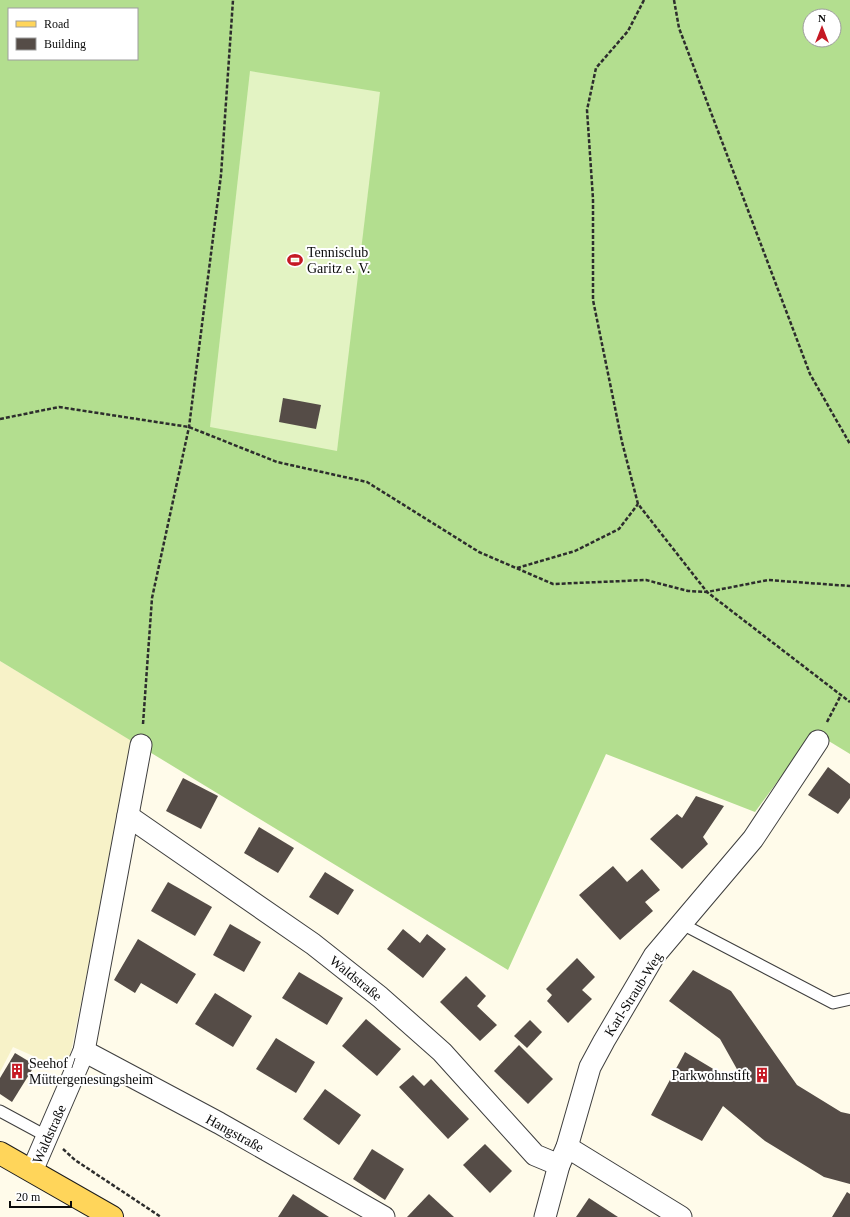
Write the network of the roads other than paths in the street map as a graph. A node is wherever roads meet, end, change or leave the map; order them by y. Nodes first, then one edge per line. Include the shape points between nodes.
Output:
1 (818, 741) road end
2 (141, 745) road end
3 (128, 816) junction
4 (682, 924) junction
5 (850, 999) edge
6 (84, 1051) junction
7 (0, 1111) edge
8 (48, 1137) junction
9 (0, 1153) edge
10 (563, 1156) junction
11 (32, 1171) junction
12 (112, 1217) edge
13 (384, 1217) edge
14 (545, 1217) edge
15 (682, 1217) edge

1 - 4 street, Karl-Straub-Weg via 753,839
2 - 3 street, Waldstraße
3 - 6 street, Waldstraße
3 - 10 street, Waldstraße via 313,944 380,997 442,1052 535,1156
4 - 5 lane via 833,1003
4 - 10 street, Karl-Straub-Weg via 654,956 590,1067
6 - 8 street, Waldstraße
6 - 13 street, Hangstraße
7 - 8 lane
8 - 11 street, Waldstraße
9 - 11 main road
10 - 14 street, Karl-Straub-Weg
10 - 15 street, Waldstraße
11 - 12 main road

